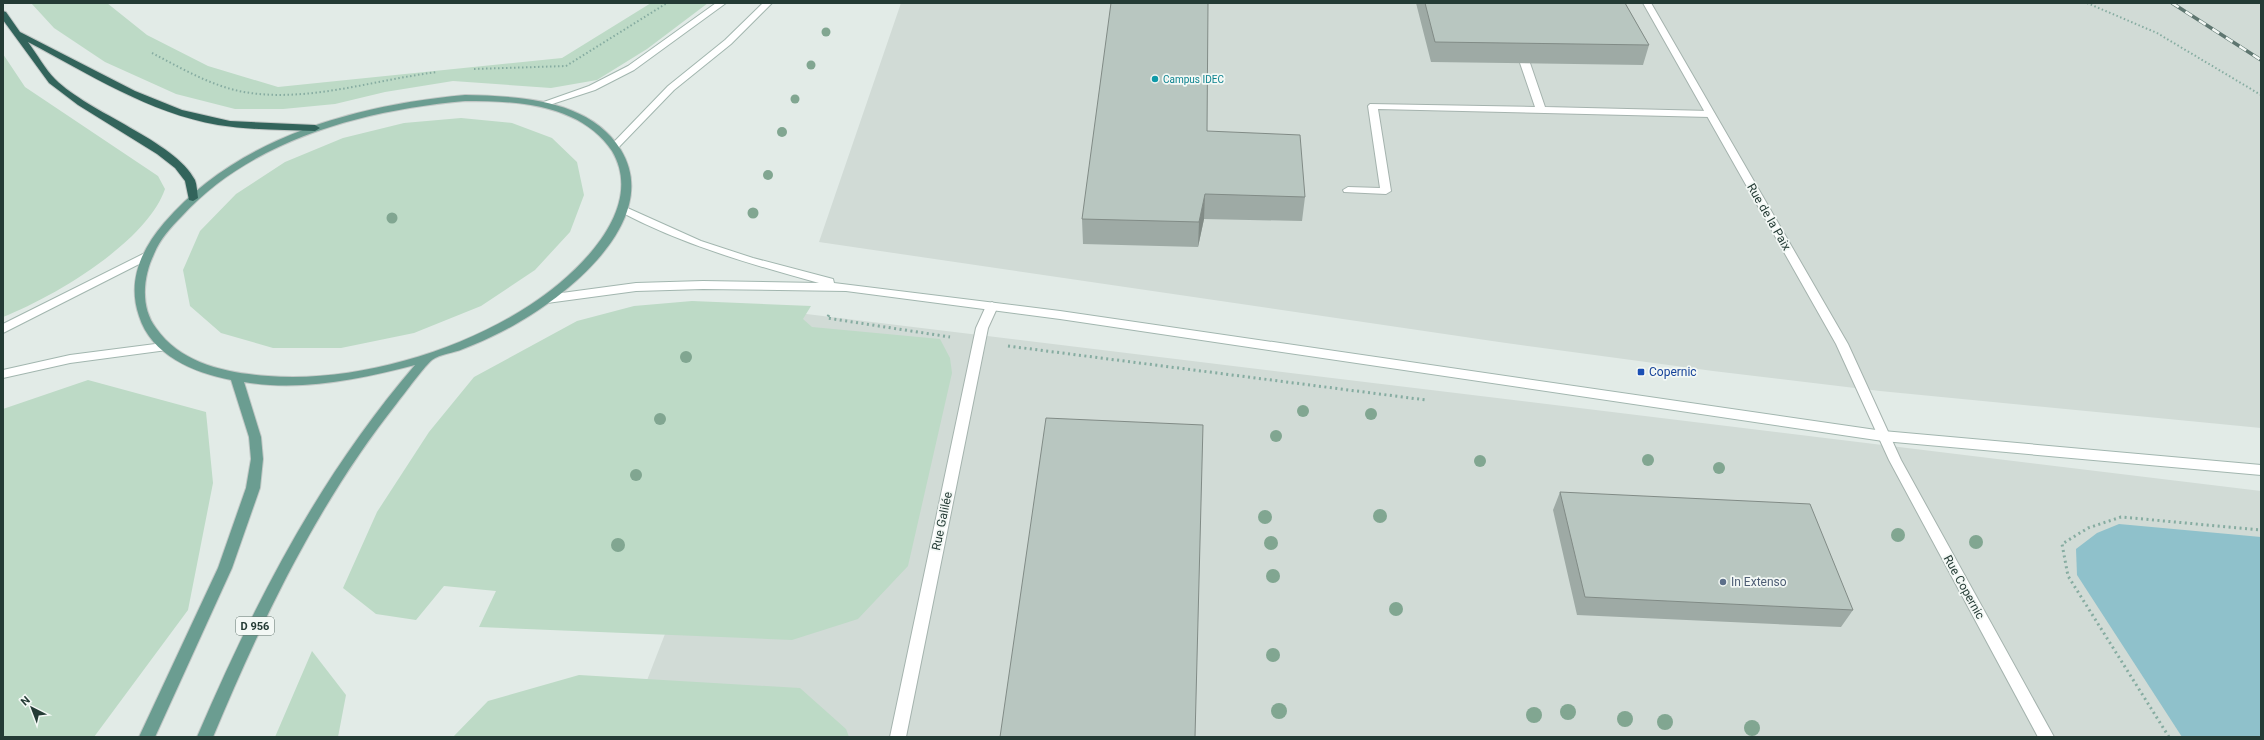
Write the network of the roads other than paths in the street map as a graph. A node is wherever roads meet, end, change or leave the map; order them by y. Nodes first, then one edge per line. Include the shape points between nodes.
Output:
1 (722, 3) edge
2 (768, 3) edge
3 (1647, 3) edge
4 (3, 14) edge
5 (19, 34) junction
6 (1524, 63) edge
7 (543, 104) junction
8 (1541, 110) junction
9 (1710, 114) junction
10 (315, 128) junction
11 (614, 146) junction
12 (1348, 190) dead end
13 (193, 198) junction
14 (623, 209) junction
15 (147, 256) junction
16 (846, 287) junction
17 (547, 299) junction
18 (992, 306) junction
19 (3, 329) edge
20 (163, 347) junction
21 (428, 358) junction
22 (3, 374) edge
23 (236, 377) junction
24 (1882, 436) junction
25 (2261, 470) edge
26 (147, 737) edge
27 (205, 737) edge
28 (898, 737) edge
29 (2046, 737) edge

1 - 7 street via 631,68 592,88
2 - 11 street via 728,42 671,88
3 - 9 street, Rue de la Paix
4 - 5 highway
5 - 10 highway via 117,86 204,119
5 - 13 highway via 52,81 81,103 161,152 179,166 190,181
6 - 8 street
7 - 10 main road via 492,98 436,100 376,110
7 - 11 main road via 586,121
8 - 9 street
8 - 12 street via 1373,106 1386,190
9 - 24 street, Rue de la Paix via 1842,344
10 - 13 main road via 270,148 229,171
11 - 14 main road via 622,160 626,176
13 - 15 main road via 166,226
14 - 16 street via 666,232 715,251
14 - 17 main road via 608,239 583,269
15 - 19 street
15 - 20 main road via 137,289 141,312 143,320
16 - 17 street via 636,287
16 - 18 street
17 - 21 main road via 492,332
18 - 24 street
18 - 28 street, Rue Galilée via 982,328
20 - 22 street via 70,359
20 - 23 main road via 194,365
21 - 23 main road via 361,374 295,381
21 - 27 main road, D 956 via 358,443 310,518 279,574
23 - 26 main road via 255,437 257,459 252,488 225,568
24 - 25 street
24 - 29 street, Rue Copernic

